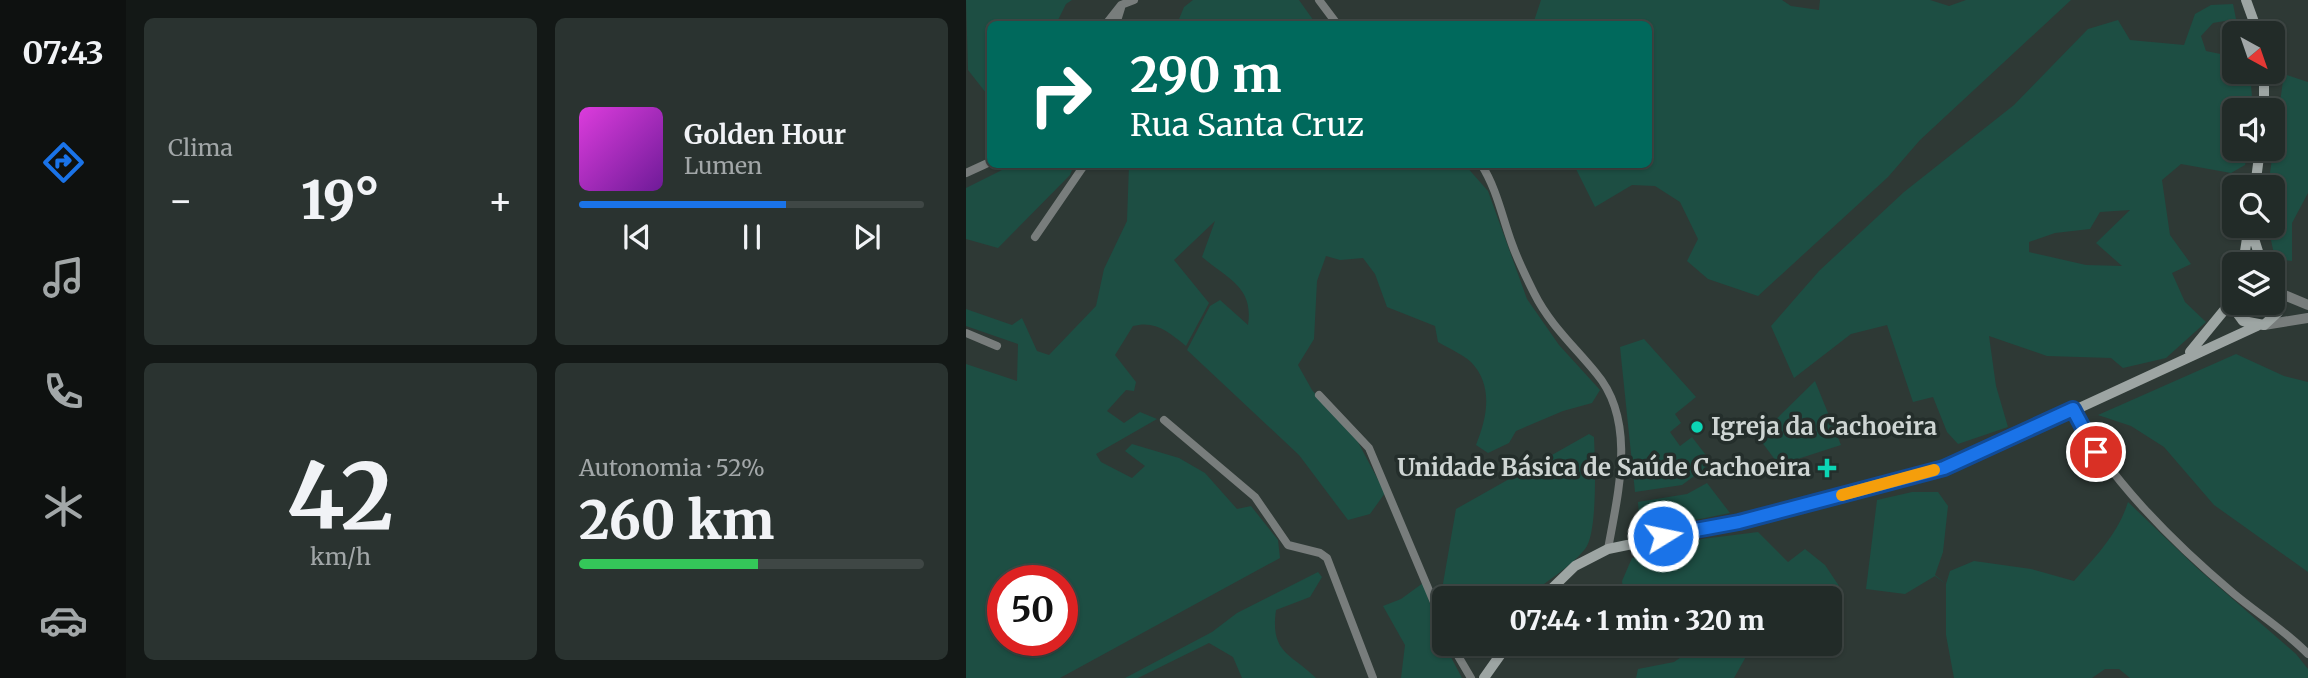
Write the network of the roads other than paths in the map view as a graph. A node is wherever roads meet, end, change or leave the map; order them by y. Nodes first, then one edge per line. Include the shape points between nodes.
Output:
1 (1134, 0) edge
2 (1319, 0) edge
3 (2246, 0) edge
4 (1122, 5) junction
5 (1109, 21) edge
6 (1117, 21) edge
7 (1335, 21) edge
8 (2254, 21) edge
9 (987, 163) edge
10 (1082, 168) edge
11 (1483, 168) edge
12 (966, 173) edge
13 (1035, 237) dead end
14 (2285, 294) edge
15 (2308, 305) edge
16 (2222, 314) edge
17 (2238, 315) edge
18 (2274, 315) edge
19 (2308, 318) edge
20 (2260, 325) junction
21 (966, 333) edge
22 (996, 346) dead end
23 (2188, 355) junction
24 (1319, 395) dead end
25 (2073, 409) junction
26 (1164, 420) dead end
27 (1608, 549) junction
28 (1554, 586) edge
29 (1432, 598) edge
30 (2308, 654) edge
31 (1458, 656) edge
32 (1500, 656) edge
33 (1373, 678) edge
34 (1471, 678) edge
35 (1484, 678) edge

1 - 4 street
2 - 7 street
3 - 8 main road
4 - 5 street
4 - 6 street
9 - 12 street
10 - 13 street
11 - 27 street via 1535,296 1615,403 1621,467
14 - 15 street
16 - 23 main road
17 - 20 main road
18 - 20 main road
19 - 20 street
20 - 23 main road
21 - 22 street
23 - 25 main road
24 - 29 street via 1369,449
25 - 27 main road via 1944,468 1739,522
25 - 30 street via 2096,452 2149,511 2205,569
26 - 33 street via 1255,497 1288,545 1326,558
27 - 28 main road via 1575,566
31 - 34 street
32 - 35 main road

